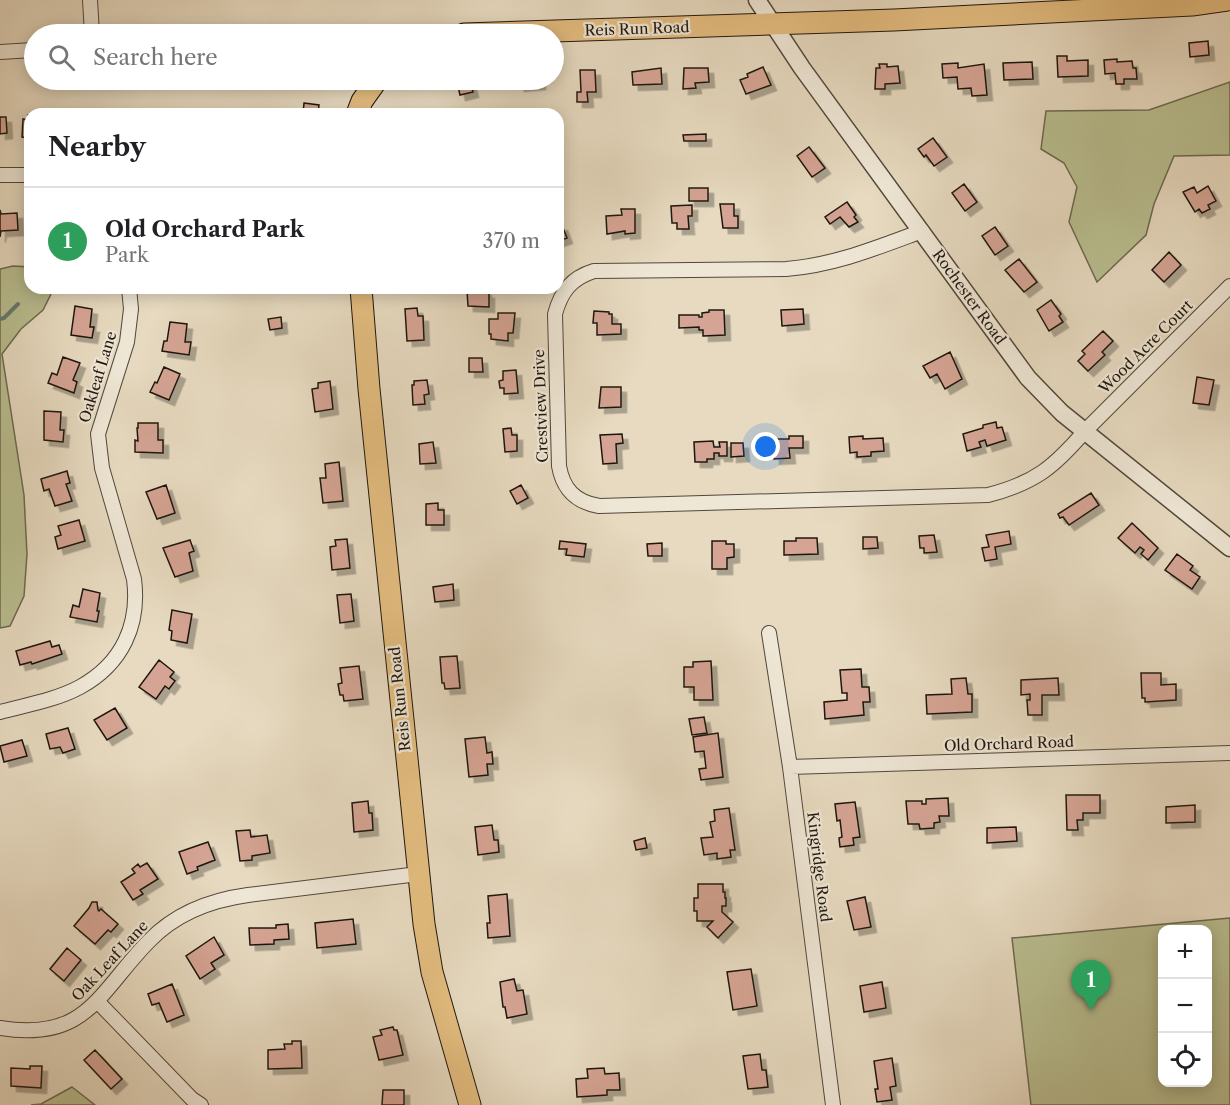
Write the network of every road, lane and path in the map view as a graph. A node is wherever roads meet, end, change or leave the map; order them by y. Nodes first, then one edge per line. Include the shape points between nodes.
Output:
1 (90, 0) edge
2 (757, 0) edge
3 (1227, 0) edge
4 (91, 24) edge
5 (773, 25) junction
6 (564, 31) edge
7 (24, 51) edge
8 (0, 52) edge
9 (370, 90) edge
10 (359, 108) edge
11 (0, 175) edge
12 (24, 175) edge
13 (922, 231) junction
14 (1230, 286) edge
15 (564, 290) edge
16 (130, 294) edge
17 (361, 294) edge
18 (562, 294) edge
19 (1085, 431) junction
20 (1230, 548) edge
21 (769, 633) dead end
22 (0, 712) edge
23 (1230, 753) edge
24 (790, 767) junction
25 (418, 874) junction
26 (98, 1002) junction
27 (0, 1028) edge
28 (201, 1105) edge
29 (470, 1105) edge
30 (833, 1105) edge

1 - 4 street
2 - 5 street, Rochester Road
3 - 5 main road, Reis Run Road via 1093,11
5 - 6 main road, Reis Run Road
5 - 13 street, Rochester Road
7 - 8 street
9 - 10 main road
11 - 12 street
13 - 15 street, Crestview Drive via 815,266 594,272 576,279
13 - 19 street, Rochester Road via 1028,378
14 - 19 street, Wood Acre Court
16 - 22 street, Oakleaf Lane via 127,342 98,434 102,468 134,579 137,598 132,627 117,657 80,688
17 - 25 main road, Reis Run Road
18 - 19 street, Crestview Drive via 555,314 559,466 568,490 586,504 988,495 1037,476 1064,455
19 - 20 street, Rochester Road
21 - 24 street, Kingridge Road
23 - 24 street, Old Orchard Road
24 - 30 street, Kingridge Road
25 - 26 street, Oak Leaf Lane via 226,898 204,905 149,941
25 - 29 main road, Reis Run Road via 432,972
26 - 27 street, Oak Leaf Lane via 80,1017 60,1026 23,1032
26 - 28 street

